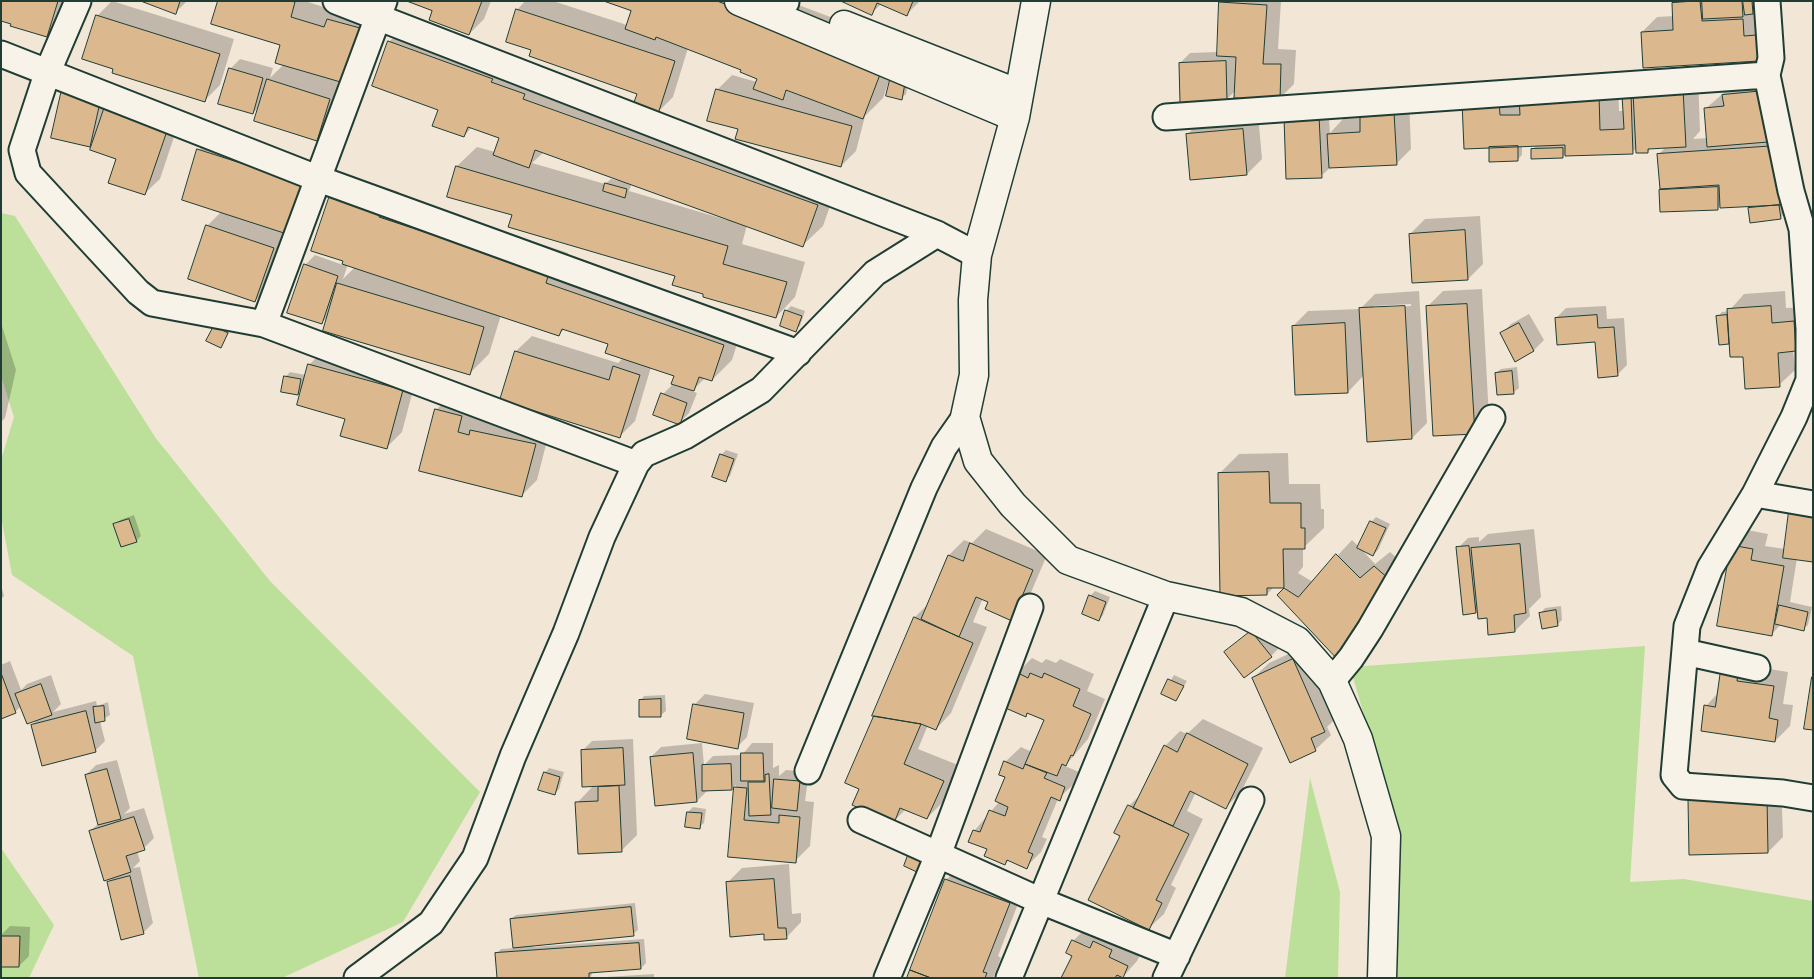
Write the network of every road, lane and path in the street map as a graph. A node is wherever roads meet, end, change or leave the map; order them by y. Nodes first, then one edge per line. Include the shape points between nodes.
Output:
1 (78, 1) edge
2 (336, 1) edge
3 (739, 1) edge
4 (1036, 1) edge
5 (1767, 1) edge
6 (785, 2) edge
7 (381, 9) edge
8 (1, 54) edge
9 (48, 71) junction
10 (1767, 75) junction
11 (1017, 106) junction
12 (1166, 117) dead end
13 (319, 179) junction
14 (937, 234) junction
15 (977, 255) junction
16 (264, 324) junction
17 (798, 353) junction
18 (965, 417) junction
19 (1492, 418) dead end
20 (636, 464) junction
21 (1755, 494) junction
22 (1813, 504) edge
23 (1166, 596) junction
24 (1030, 607) dead end
25 (1685, 652) junction
26 (1757, 668) dead end
27 (1332, 681) junction
28 (808, 771) dead end
29 (1813, 798) edge
30 (1251, 800) dead end
31 (861, 820) dead end
32 (938, 855) junction
33 (1041, 901) junction
34 (1171, 967) edge
35 (357, 978) edge
36 (887, 978) edge
37 (1009, 978) edge
38 (1382, 978) edge

1 - 9 street
2 - 7 street
3 - 11 main road
4 - 11 main road
5 - 10 street via 1770,58
6 - 11 main road
7 - 13 street
7 - 14 street
8 - 9 street
9 - 13 street
9 - 16 street via 22,150 28,173 138,292 152,303
10 - 12 street
10 - 21 street via 1802,229 1809,380
11 - 15 main road
13 - 16 street
13 - 17 street
14 - 15 street
14 - 17 street via 875,273
15 - 18 main road via 973,300 974,375
16 - 20 street
17 - 20 street via 761,390 685,436 644,454
18 - 23 main road via 978,460 1014,505 1068,560
18 - 28 street via 944,447 924,488
19 - 27 street via 1370,629
20 - 35 street via 602,537 566,633 513,756 476,858 431,923
21 - 22 street
21 - 25 street via 1710,568 1687,626
23 - 27 main road via 1241,612 1297,641
23 - 33 street
24 - 32 street
25 - 26 street
25 - 29 street via 1674,775 1678,782 1684,786
27 - 38 main road via 1358,739 1386,836
30 - 34 street
31 - 32 street
32 - 33 street
32 - 36 street
33 - 34 street
33 - 37 street

